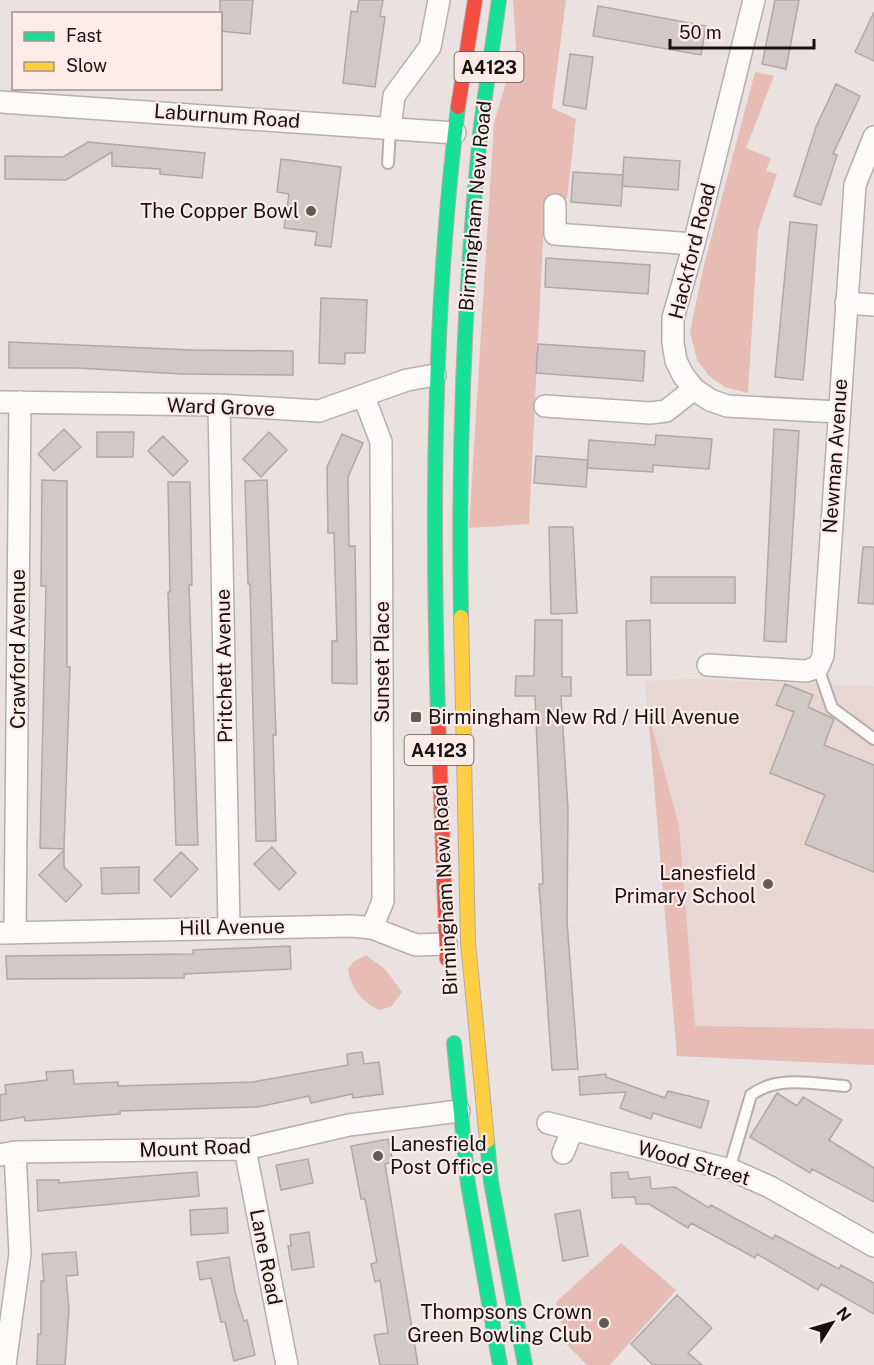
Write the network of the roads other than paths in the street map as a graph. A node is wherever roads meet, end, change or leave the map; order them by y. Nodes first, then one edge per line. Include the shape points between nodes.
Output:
1 (439, 0) edge
2 (475, 0) edge
3 (499, 0) edge
4 (749, 1) edge
5 (0, 102) edge
6 (390, 129) junction
7 (454, 133) junction
8 (480, 134) junction
9 (872, 145) edge
10 (388, 163) dead end
11 (555, 205) dead end
12 (694, 244) junction
13 (846, 303) junction
14 (874, 305) edge
15 (435, 375) junction
16 (462, 377) junction
17 (694, 388) junction
18 (364, 397) junction
19 (10, 402) edge
20 (219, 405) junction
21 (545, 406) dead end
22 (838, 412) junction
23 (708, 666) dead end
24 (818, 667) junction
25 (874, 739) edge
26 (229, 926) junction
27 (372, 928) junction
28 (8, 933) edge
29 (446, 944) junction
30 (447, 968) dead end
31 (452, 1028) dead end
32 (845, 1086) dead end
33 (482, 1109) junction
34 (459, 1111) junction
35 (548, 1123) dead end
36 (572, 1131) junction
37 (245, 1149) junction
38 (7, 1153) edge
39 (562, 1153) dead end
40 (729, 1170) junction
41 (874, 1246) edge
42 (5, 1365) edge
43 (287, 1365) edge
44 (500, 1365) edge
45 (525, 1365) edge

1 - 6 street via 430,46 394,96
2 - 7 highway, Birmingham New Road / A4123
3 - 8 highway, Birmingham New Road / A4123
4 - 12 street, Hackford Road
5 - 6 street, Laburnum Road
6 - 7 street, Laburnum Road
6 - 10 lane
7 - 8 highway
7 - 15 highway, Birmingham New Road / A4123
8 - 16 highway, Birmingham New Road / A4123
9 - 13 street, Newman Avenue via 855,185
11 - 12 street via 555,234
12 - 17 street, Hackford Road via 673,318 672,343 676,361
13 - 14 street
13 - 22 street, Newman Avenue
15 - 16 highway
15 - 18 street, Ward Grove via 407,380
15 - 29 highway, Birmingham New Road / A4123 via 433,567
16 - 33 highway, Birmingham New Road / A4123 via 459,520 467,894
17 - 21 street via 666,411 650,413
17 - 22 street, Hackford Road via 727,406
18 - 20 street, Ward Grove via 319,411
18 - 27 street, Sunset Place via 381,442 383,901
19 - 20 street, Ward Grove
19 - 28 street, Crawford Avenue
20 - 26 street, Pritchett Avenue
22 - 24 street, Newman Avenue via 823,656
23 - 24 street via 806,671
24 - 25 lane via 832,708
26 - 27 street, Hill Avenue
26 - 28 street, Hill Avenue
27 - 29 street, Hill Avenue via 416,945
29 - 30 highway, Birmingham New Road / A4123
31 - 34 highway
32 - 40 lane via 774,1082 751,1095
33 - 34 highway
33 - 45 highway, Birmingham New Road / A4123 via 491,1182
34 - 37 street, Mount Road via 349,1125
34 - 44 highway via 480,1260
35 - 36 street, Wood Street
36 - 39 street
36 - 40 street, Wood Street
37 - 38 street, Mount Road
37 - 43 street, Lane Road
38 - 42 street via 20,1254
40 - 41 street, Wood Street via 770,1187

